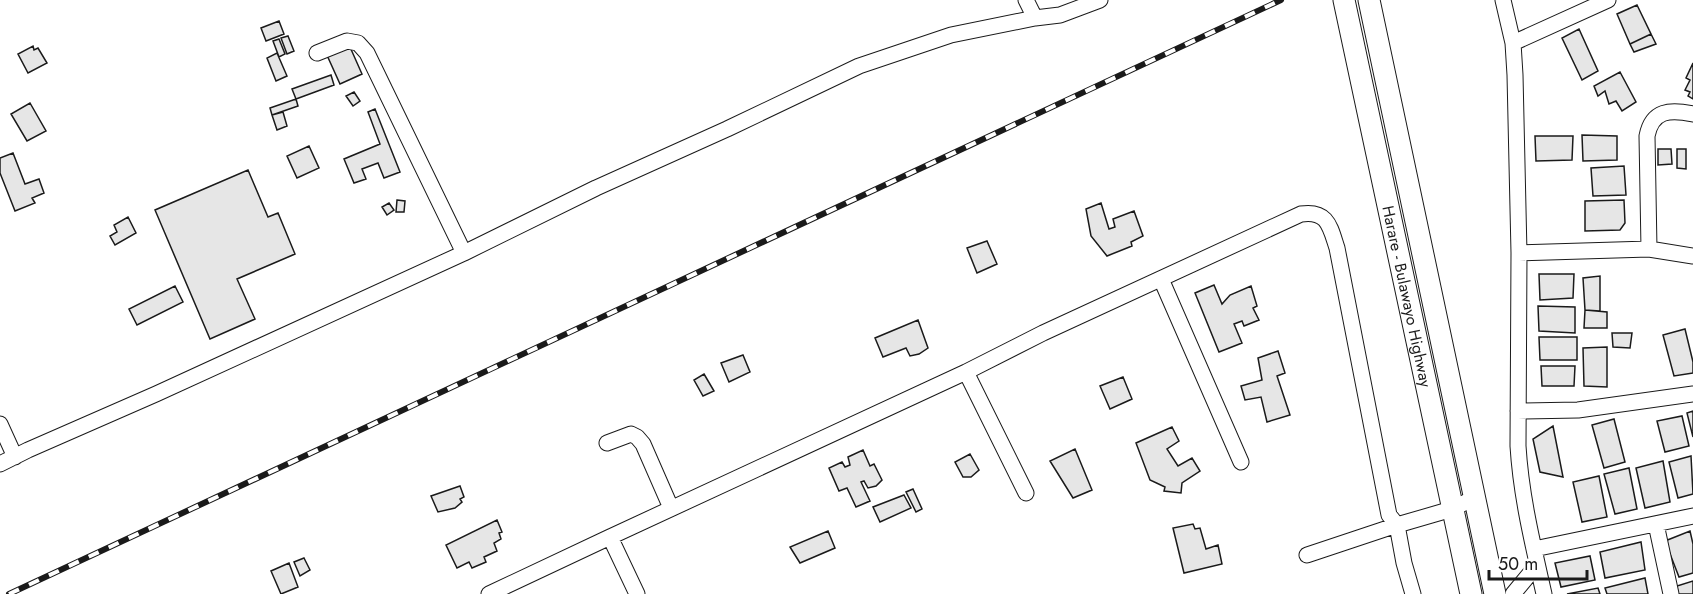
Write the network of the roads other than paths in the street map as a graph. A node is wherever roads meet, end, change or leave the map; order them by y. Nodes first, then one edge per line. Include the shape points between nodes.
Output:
1 (1026, 0) edge
2 (1100, 0) edge
3 (1344, 0) edge
4 (1369, 0) edge
5 (1503, 0) edge
6 (1608, 0) edge
7 (1035, 18) junction
8 (1513, 43) junction
9 (317, 52) dead end
10 (1693, 114) edge
11 (1649, 249) junction
12 (464, 253) junction
13 (1519, 254) junction
14 (1693, 256) edge
15 (1161, 279) junction
16 (966, 372) junction
17 (1693, 394) edge
18 (1518, 411) junction
19 (0, 424) edge
20 (607, 443) dead end
21 (15, 457) junction
22 (1241, 462) dead end
23 (0, 464) edge
24 (1026, 494) dead end
25 (1474, 498) junction
26 (671, 508) junction
27 (1452, 509) junction
28 (1693, 516) edge
29 (1656, 524) junction
30 (1397, 525) junction
31 (610, 537) junction
32 (1534, 549) junction
33 (1307, 555) dead end
34 (1538, 565) junction
35 (489, 594) edge
36 (637, 594) edge
37 (1413, 594) edge
38 (1471, 594) edge
39 (1495, 594) edge
40 (1513, 594) edge
41 (1544, 594) edge
42 (1671, 594) edge

1 - 7 street
2 - 7 street via 1060,15
3 - 27 highway, Harare - Bulawayo Highway
4 - 25 highway, Harare - Bulawayo Highway
5 - 8 street
6 - 8 street
7 - 12 street via 951,35 859,66
8 - 13 street
9 - 12 street via 347,41 358,43 367,53
10 - 11 street via 1664,112 1649,126
11 - 13 street
11 - 14 street
12 - 21 street
13 - 18 street
15 - 16 street
15 - 22 street
15 - 30 street via 1301,214 1323,216 1337,248 1389,515
16 - 24 street
16 - 26 street
17 - 18 street via 1578,410
18 - 32 street via 1520,477
19 - 21 street
20 - 26 street via 631,434 637,437
21 - 23 street
25 - 27 street
25 - 39 highway, Harare - Bulawayo Highway
26 - 31 street
27 - 30 street
27 - 38 highway, Harare - Bulawayo Highway
28 - 29 street
29 - 32 street
29 - 42 street
30 - 33 street
30 - 37 street
31 - 35 street
31 - 36 street
32 - 34 street
34 - 40 street
34 - 41 street

